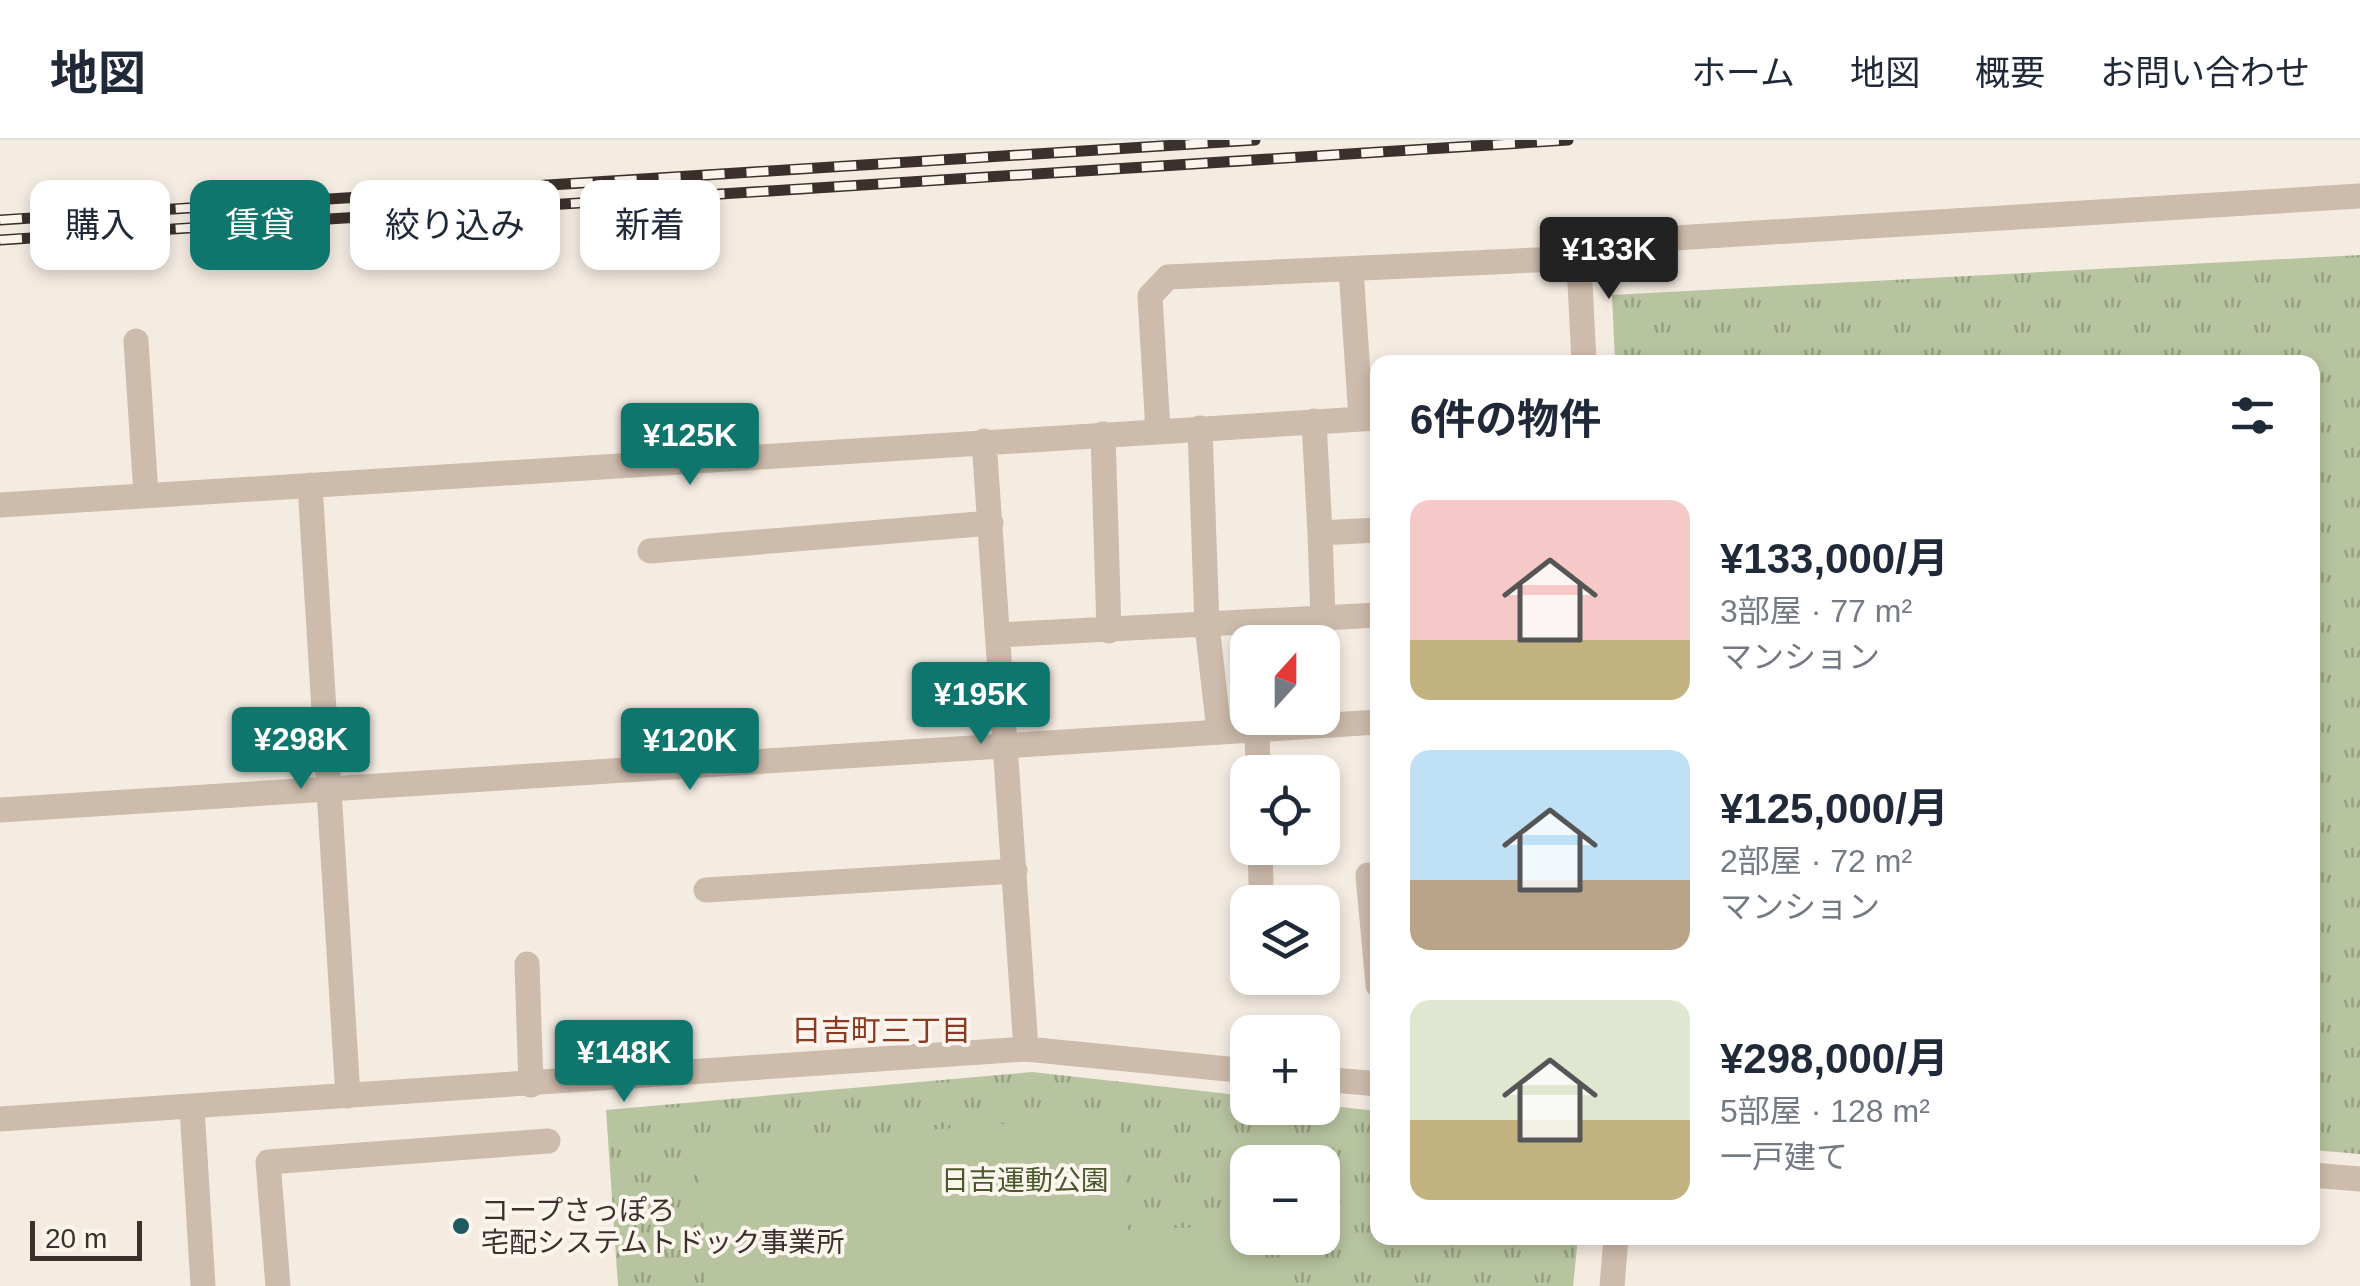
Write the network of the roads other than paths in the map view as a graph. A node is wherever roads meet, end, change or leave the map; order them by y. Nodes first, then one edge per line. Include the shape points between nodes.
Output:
1 (2360, 196) edge
2 (1579, 258) junction
3 (1350, 269) junction
4 (136, 341) dead end
5 (1584, 355) edge
6 (1369, 418) edge
7 (1314, 421) junction
8 (1200, 428) junction
9 (1158, 431) junction
10 (1103, 434) junction
11 (984, 441) junction
12 (310, 485) junction
13 (146, 495) junction
14 (0, 505) edge
15 (990, 523) junction
16 (1370, 530) edge
17 (1320, 533) junction
18 (650, 551) dead end
19 (1370, 615) edge
20 (1323, 618) junction
21 (1207, 624) junction
22 (1109, 630) junction
23 (999, 635) junction
24 (1370, 722) edge
25 (1340, 724) edge
26 (1230, 729) edge
27 (1219, 730) junction
28 (1008, 745) junction
29 (328, 790) junction
30 (0, 810) edge
31 (1260, 865) edge
32 (1015, 870) junction
33 (1368, 874) dead end
34 (1261, 882) dead end
35 (706, 890) dead end
36 (1370, 896) edge
37 (527, 964) dead end
38 (1026, 1049) junction
39 (1230, 1069) edge
40 (1340, 1080) edge
41 (1370, 1083) edge
42 (531, 1084) junction
43 (348, 1096) junction
44 (192, 1108) junction
45 (0, 1119) edge
46 (548, 1142) dead end
47 (2320, 1176) edge
48 (2360, 1180) edge
49 (1615, 1245) edge
50 (203, 1286) edge
51 (278, 1286) edge
52 (1612, 1286) edge

1 - 2 street via 1578,244
2 - 3 street
2 - 5 street
3 - 6 street
3 - 9 street via 1168,278 1150,296
4 - 13 street
6 - 7 street
7 - 8 street
7 - 17 street
8 - 9 street
8 - 21 street
9 - 10 street
10 - 11 street
10 - 22 street
11 - 12 street
11 - 15 street
12 - 13 street
12 - 29 street
13 - 14 street
15 - 18 street
15 - 23 street
16 - 17 street
17 - 20 street
19 - 20 street
20 - 21 street
21 - 22 street
21 - 27 street
22 - 23 street
23 - 28 street
24 - 25 street
26 - 27 street
27 - 28 street
28 - 29 street
28 - 32 street
29 - 30 street
29 - 43 street
31 - 34 street
32 - 35 street
32 - 38 street
33 - 36 street
37 - 42 street
38 - 39 street
38 - 42 street
40 - 41 street
42 - 43 street
43 - 44 street
44 - 45 street
44 - 50 street
46 - 51 street via 268,1162
47 - 48 street
49 - 52 street

